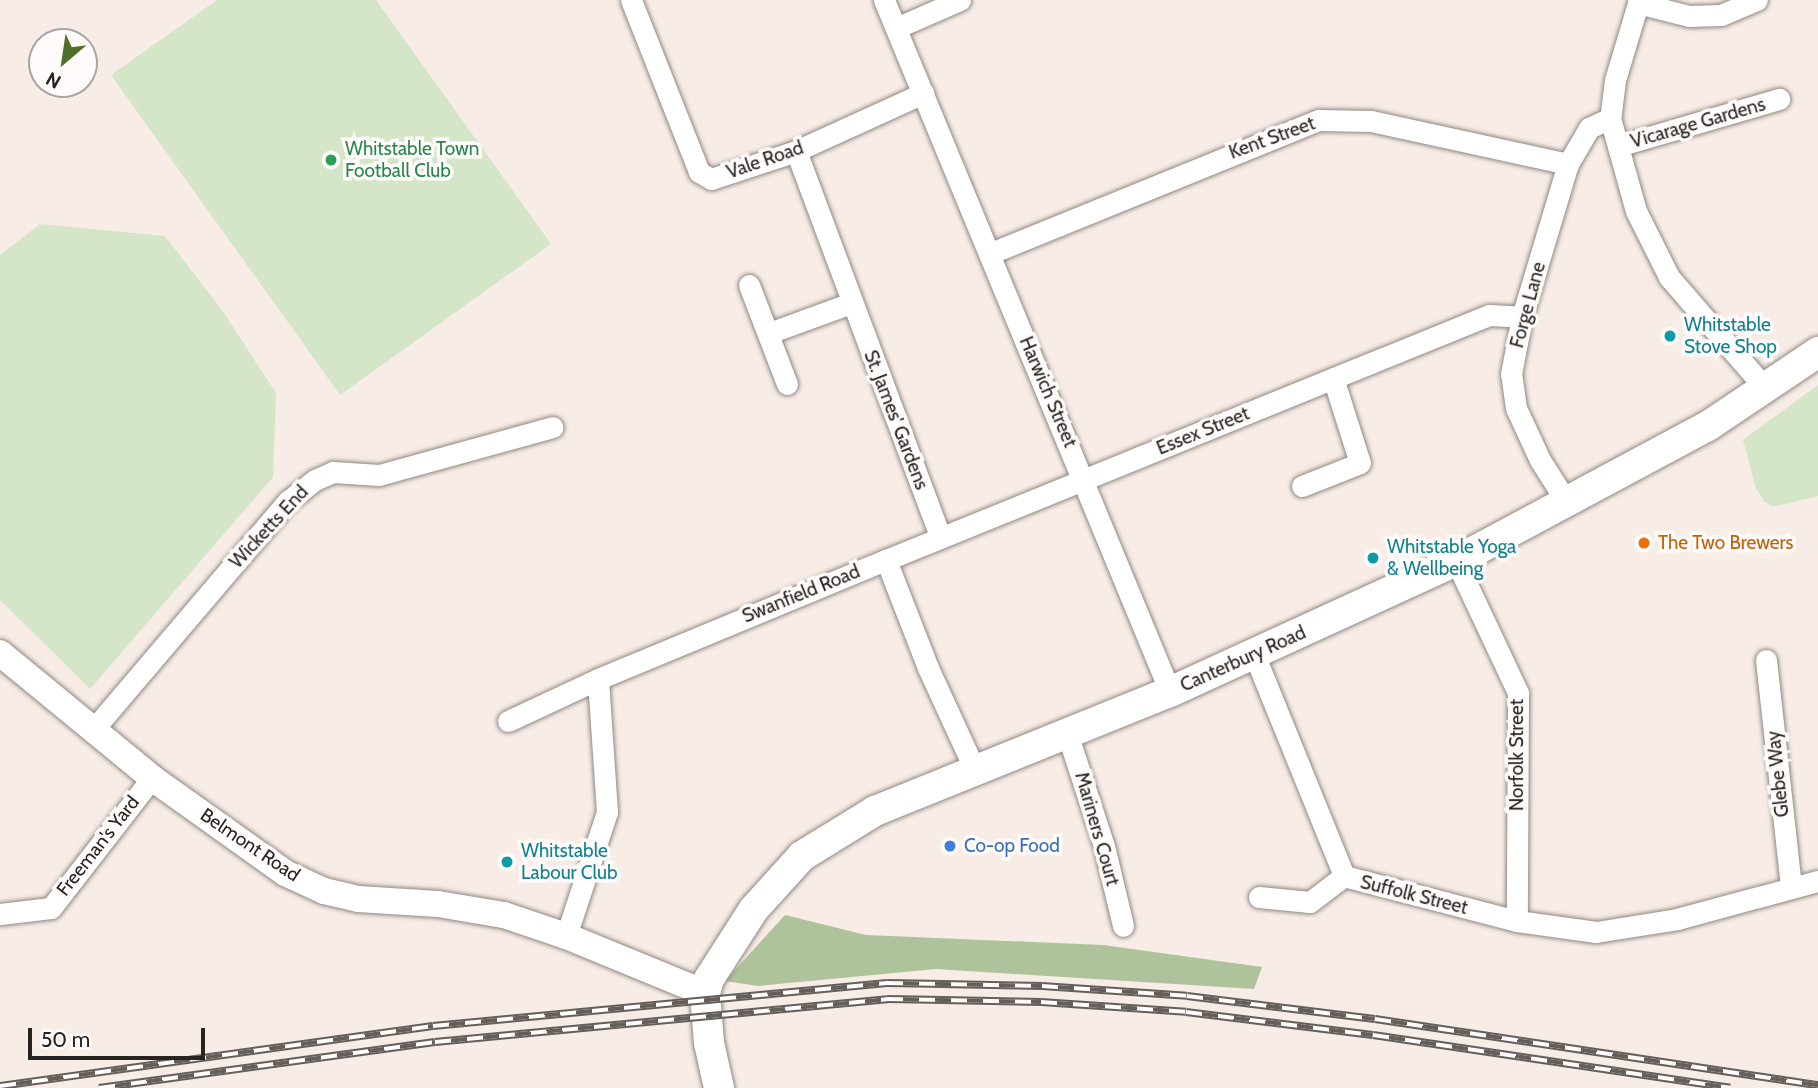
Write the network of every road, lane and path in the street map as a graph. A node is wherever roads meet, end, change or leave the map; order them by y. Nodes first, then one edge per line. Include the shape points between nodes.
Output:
1 (631, 0) edge
2 (884, 0) edge
3 (960, 0) edge
4 (1757, 0) edge
5 (1639, 1) edge
6 (896, 29) junction
7 (923, 93) junction
8 (1779, 99) dead end
9 (1610, 118) junction
10 (1618, 146) junction
11 (796, 151) junction
12 (1568, 164) junction
13 (991, 253) junction
14 (749, 285) dead end
15 (851, 303) junction
16 (1522, 317) junction
17 (769, 333) junction
18 (1818, 352) edge
19 (1333, 377) junction
20 (787, 384) dead end
21 (1765, 388) junction
22 (553, 427) dead end
23 (1084, 479) junction
24 (1302, 485) dead end
25 (1566, 501) junction
26 (940, 537) junction
27 (886, 560) junction
28 (1456, 561) junction
29 (1254, 654) junction
30 (2, 660) edge
31 (1766, 660) dead end
32 (598, 679) junction
33 (1170, 692) junction
34 (508, 721) dead end
35 (92, 731) junction
36 (1068, 733) junction
37 (975, 770) junction
38 (152, 778) junction
39 (1344, 877) junction
40 (1818, 881) edge
41 (1791, 888) junction
42 (1259, 897) dead end
43 (0, 914) edge
44 (1517, 921) junction
45 (1123, 926) dead end
46 (566, 936) junction
47 (705, 993) junction
48 (719, 1088) edge

1 - 11 street, Vale Road via 699,172 711,179
2 - 6 street, Harwich Street
3 - 6 street
4 - 5 street via 1721,15 1689,16
5 - 9 street via 1615,80
6 - 7 street, Harwich Street
7 - 11 street, Vale Road
7 - 13 street, Harwich Street
8 - 10 street, Vicarage Gardens
9 - 10 street
9 - 12 street, Forge Lane via 1589,128
10 - 21 street via 1636,211 1669,277
11 - 15 street, St. James' Gardens
12 - 13 street, Kent Street via 1371,121 1319,120
12 - 16 street, Forge Lane
13 - 23 street, Harwich Street
14 - 17 street
15 - 17 street
15 - 26 street, St. James' Gardens
16 - 19 street, Essex Street via 1489,315
16 - 25 street, Forge Lane via 1511,374 1516,408
17 - 20 street
18 - 21 main road, Canterbury Road
19 - 23 street, Essex Street
19 - 24 street via 1360,463
21 - 25 main road, Canterbury Road via 1709,426
22 - 35 street, Wicketts End via 379,475 333,472 315,480 288,501
23 - 26 street, Essex Street
23 - 33 street, Harwich Street
25 - 28 main road, Canterbury Road
26 - 27 street, Essex Street
27 - 32 street, Swanfield Road
27 - 37 street
28 - 29 main road, Canterbury Road
28 - 44 street, Norfolk Street via 1518,693
29 - 33 main road, Canterbury Road
29 - 39 street, Suffolk Street
30 - 35 street, Belmont Road
31 - 41 street, Glebe Way
32 - 34 street, Swanfield Road
32 - 46 street via 607,812
33 - 36 main road, Canterbury Road
35 - 38 street, Belmont Road
36 - 37 main road, Canterbury Road
36 - 45 street, Mariners Court via 1104,846
37 - 47 main road, Canterbury Road via 875,811 802,856 754,909 709,979
38 - 43 street, Freeman's Yard via 51,908
38 - 46 street, Belmont Road via 285,873 324,891 504,915
39 - 42 street via 1310,902
39 - 44 street, Suffolk Street
40 - 41 street
41 - 44 street, Suffolk Street via 1677,919 1597,932
46 - 47 street, Belmont Road
47 - 48 main road

